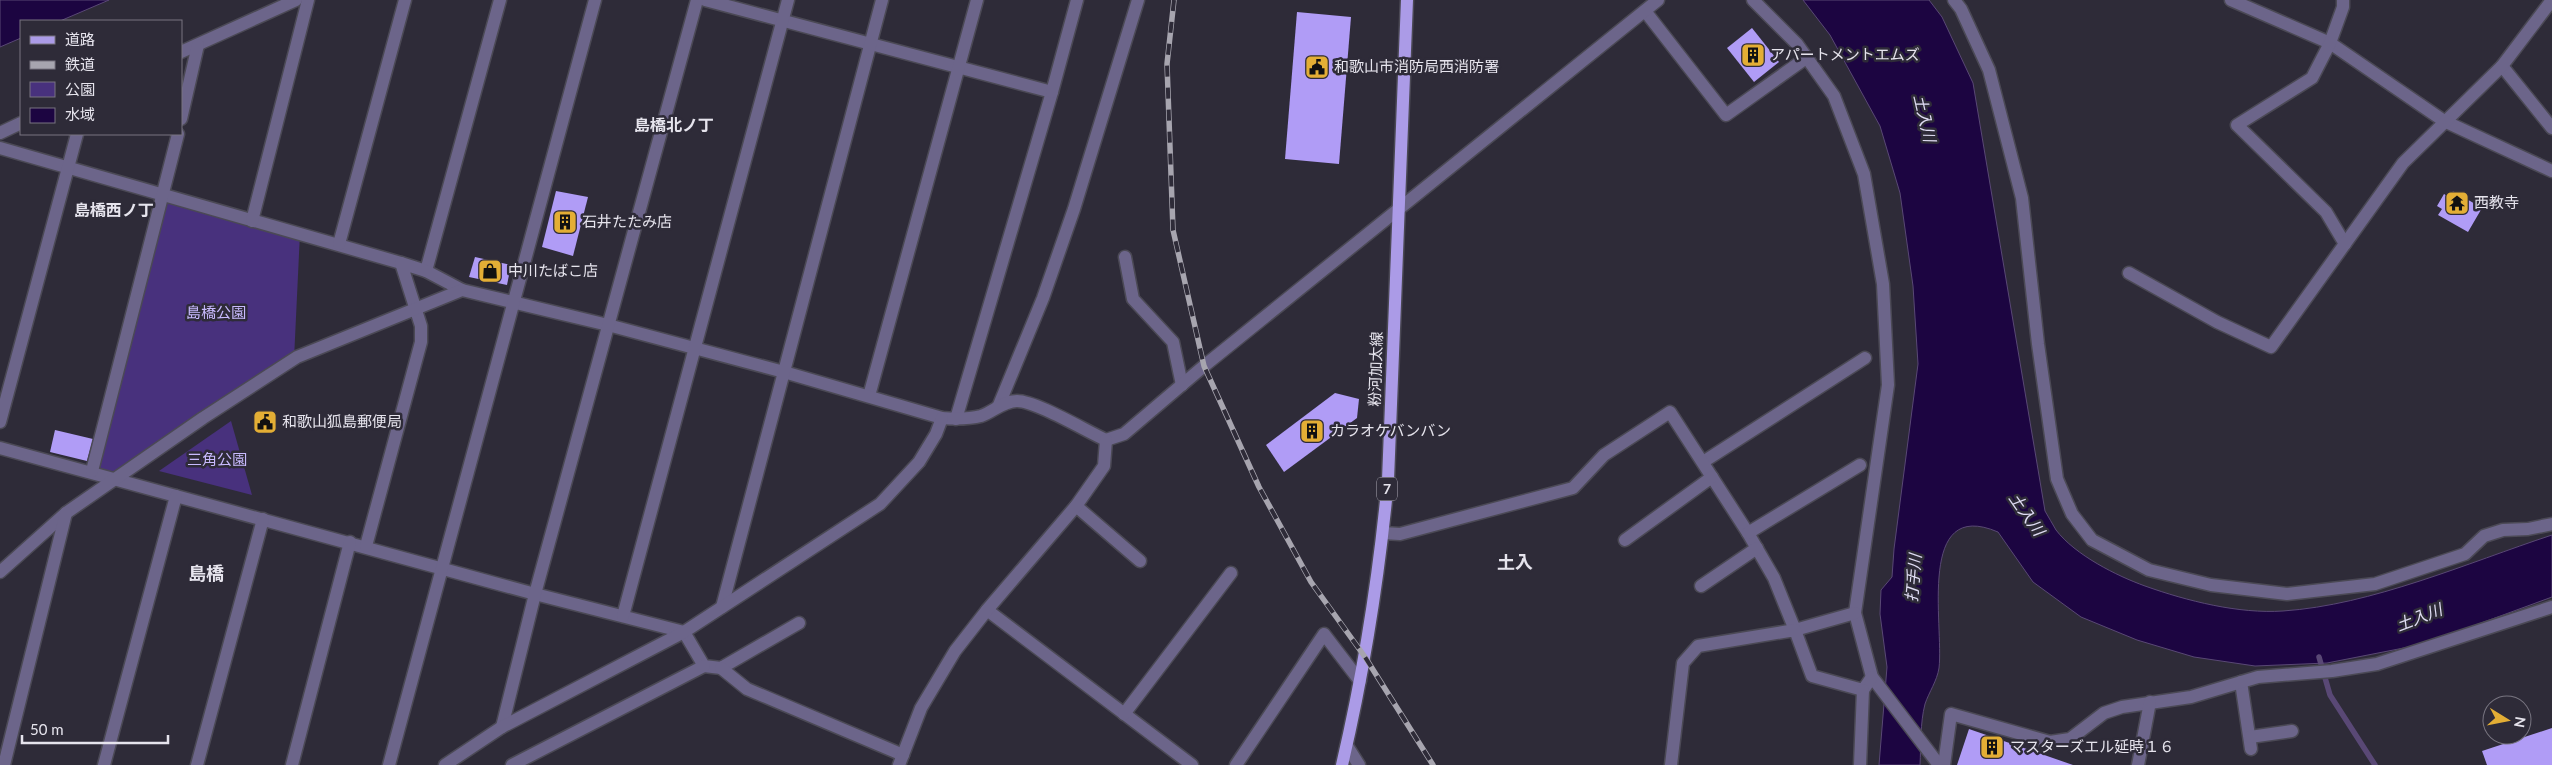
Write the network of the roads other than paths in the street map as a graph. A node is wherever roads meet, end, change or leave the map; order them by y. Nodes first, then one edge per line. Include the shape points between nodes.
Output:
1 (296, 0) edge
2 (308, 0) edge
3 (405, 0) edge
4 (500, 0) edge
5 (595, 0) edge
6 (697, 0) edge
7 (705, 0) edge
8 (788, 0) edge
9 (882, 0) edge
10 (977, 0) edge
11 (1077, 0) edge
12 (1138, 0) edge
13 (1407, 0) edge
14 (1658, 0) edge
15 (1753, 0) edge
16 (1954, 0) edge
17 (2231, 0) edge
18 (2343, 0) edge
19 (2552, 0) edge
20 (1645, 11) junction
21 (783, 22) junction
22 (2330, 42) junction
23 (870, 43) junction
24 (198, 45) junction
25 (182, 52) edge
26 (1806, 58) junction
27 (2502, 66) junction
28 (959, 67) junction
29 (1052, 92) junction
30 (182, 115) edge
31 (2444, 121) junction
32 (20, 123) edge
33 (2552, 128) edge
34 (0, 133) edge
35 (77, 135) edge
36 (178, 135) edge
37 (0, 148) edge
38 (68, 168) junction
39 (2552, 171) edge
40 (164, 195) junction
41 (1399, 210) junction
42 (252, 221) junction
43 (339, 244) junction
44 (2345, 244) junction
45 (1125, 257) dead end
46 (400, 263) junction
47 (426, 271) junction
48 (2129, 273) dead end
49 (462, 290) junction
50 (514, 302) junction
51 (416, 309) junction
52 (608, 325) junction
53 (694, 348) junction
54 (1865, 358) dead end
55 (784, 372) junction
56 (1182, 385) junction
57 (869, 396) junction
58 (999, 405) junction
59 (942, 418) junction
60 (956, 420) junction
61 (0, 422) edge
62 (1106, 440) junction
63 (0, 448) edge
64 (1703, 462) junction
65 (1860, 465) dead end
66 (92, 471) junction
67 (1712, 477) junction
68 (114, 478) junction
69 (176, 496) junction
70 (1076, 506) junction
71 (66, 513) junction
72 (263, 518) junction
73 (2552, 524) edge
74 (1383, 533) junction
75 (1748, 533) junction
76 (1625, 540) dead end
77 (350, 542) junction
78 (366, 546) junction
79 (1757, 548) junction
80 (1140, 561) dead end
81 (442, 568) junction
82 (0, 572) edge
83 (1231, 573) dead end
84 (1701, 586) dead end
85 (535, 594) junction
86 (722, 606) junction
87 (2552, 607) edge
88 (987, 610) junction
89 (1855, 613) junction
90 (623, 616) junction
91 (799, 623) dead end
92 (1795, 630) junction
93 (684, 632) junction
94 (704, 666) junction
95 (721, 668) junction
96 (1872, 678) junction
97 (1360, 681) junction
98 (2241, 682) junction
99 (1863, 690) junction
100 (2150, 702) junction
101 (1124, 714) junction
102 (502, 727) junction
103 (2292, 731) dead end
104 (1347, 746) junction
105 (901, 760) edge
106 (4, 765) edge
107 (104, 765) edge
108 (197, 765) edge
109 (292, 765) edge
110 (389, 765) edge
111 (445, 765) edge
112 (512, 765) edge
113 (1192, 765) edge
114 (1236, 765) edge
115 (1342, 765) edge
116 (1359, 765) edge
117 (1671, 765) edge
118 (1860, 765) edge
119 (1939, 765) edge
120 (1944, 765) edge
121 (2138, 765) edge

1 - 24 street
2 - 42 street
3 - 43 street
4 - 47 street
5 - 50 street
6 - 52 street
7 - 21 street
8 - 21 street
9 - 23 street
10 - 28 street
11 - 29 street
12 - 58 street via 1074,209
13 - 41 main road, 粉河加太線 / 7
14 - 20 street
15 - 26 street via 1797,44
16 - 73 street via 1989,70 2022,198 2057,479 2072,514 2092,540 2149,570 2211,585 2287,594 2375,584 2466,554 2484,536 2503,530 2528,530
17 - 22 street
18 - 22 street
19 - 27 street
20 - 26 street via 1726,116
20 - 41 street
21 - 23 street
21 - 53 street
22 - 31 street
22 - 44 street via 2312,78 2237,125 2326,212
23 - 28 street
23 - 55 street
24 - 25 street
24 - 30 street
26 - 89 street via 1834,96 1864,174 1883,284 1888,385
27 - 31 street
27 - 33 street
28 - 29 street
28 - 57 street
29 - 60 street
31 - 39 street
31 - 44 street via 2403,163
32 - 34 street
35 - 38 street
36 - 40 street
37 - 38 street
38 - 40 street
38 - 61 street
40 - 42 street
40 - 66 street
41 - 56 street
41 - 74 main road, 粉河加太線 / 7
42 - 43 street
43 - 46 street
44 - 48 street via 2271,347 2217,322
45 - 56 street via 1133,300 1173,342
46 - 47 street
46 - 51 street
47 - 49 street
49 - 50 street
49 - 51 street
50 - 52 street
50 - 81 street
51 - 68 street via 297,357
51 - 78 street via 421,342
52 - 53 street
52 - 85 street
53 - 55 street
53 - 90 street
54 - 64 street
55 - 57 street
55 - 86 street
56 - 62 street via 1124,434
57 - 59 street
58 - 60 street via 982,416
58 - 62 street via 1016,401 1035,406
59 - 60 street
59 - 86 street via 919,462 880,504 762,584
62 - 70 street via 1104,466
63 - 66 street
64 - 67 street
64 - 74 street via 1670,412 1604,455 1573,488 1400,534
65 - 75 street
66 - 68 street
67 - 75 street
67 - 76 street
68 - 69 street
68 - 71 street
69 - 72 street
69 - 107 street
70 - 80 street
70 - 88 street
71 - 82 street
71 - 106 street
72 - 77 street
72 - 108 street
74 - 97 main road, 粉河加太線 / 7
75 - 79 street
77 - 78 street
77 - 109 street
78 - 81 street
79 - 84 street
79 - 92 street via 1774,578
81 - 85 street
81 - 110 street
83 - 101 street
85 - 90 street
85 - 102 street
86 - 93 street
87 - 98 street via 2377,664 2258,676
88 - 101 street
88 - 105 street via 955,651 922,708
89 - 92 street
89 - 96 street
90 - 93 street
91 - 95 street
92 - 99 street via 1812,676
92 - 117 street via 1698,646 1684,663
93 - 94 street
93 - 102 street
94 - 95 street
94 - 112 street
95 - 105 street via 746,689
96 - 99 street
96 - 119 street
97 - 104 main road, 粉河加太線 / 7
97 - 114 street via 1324,634
98 - 100 street via 2191,697
98 - 103 street via 2250,743
99 - 118 street
100 - 120 street via 2104,713 2070,739 2050,742 1951,714
100 - 121 street
101 - 113 street
102 - 111 street
104 - 115 main road, 粉河加太線 / 7
104 - 116 street

